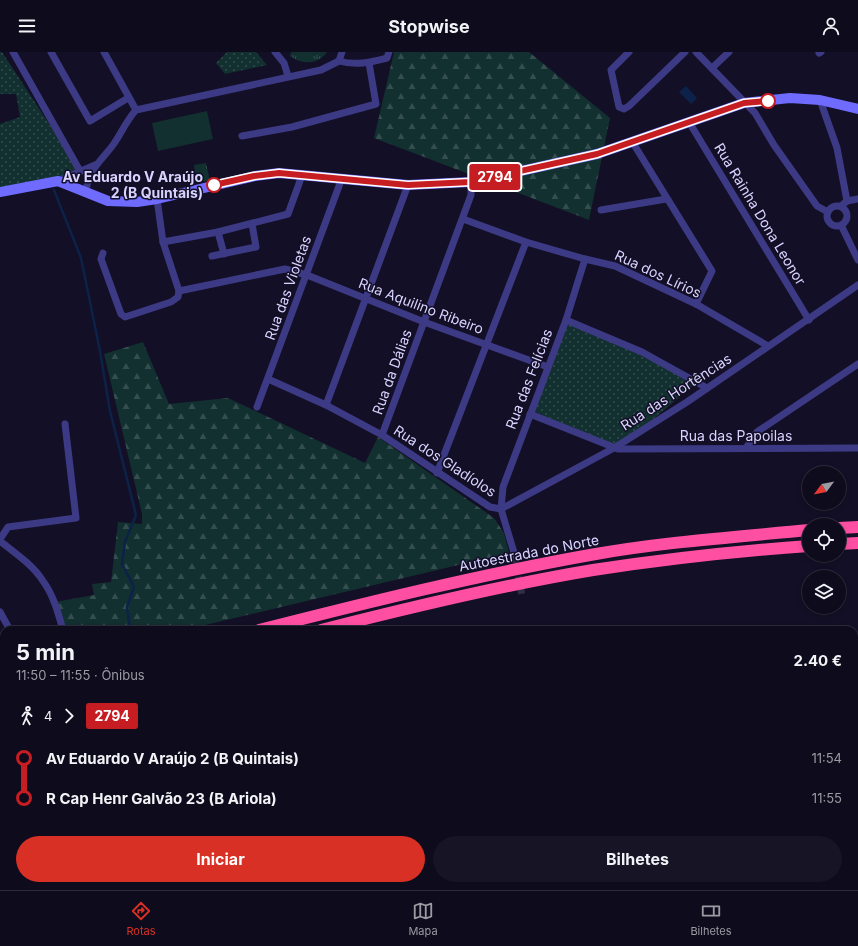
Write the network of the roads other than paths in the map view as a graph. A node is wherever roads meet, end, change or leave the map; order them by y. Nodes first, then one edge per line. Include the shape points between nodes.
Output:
1 (13, 52) edge
2 (51, 52) edge
3 (104, 52) edge
4 (275, 52) edge
5 (342, 52) edge
6 (389, 52) edge
7 (629, 52) edge
8 (685, 52) edge
9 (696, 52) edge
10 (729, 52) edge
11 (339, 61) junction
12 (369, 63) junction
13 (712, 68) junction
14 (288, 76) junction
15 (128, 98) junction
16 (820, 100) junction
17 (744, 103) junction
18 (858, 109) edge
19 (136, 110) junction
20 (689, 122) junction
21 (242, 136) dead end
22 (633, 143) junction
23 (95, 165) junction
24 (80, 171) junction
25 (301, 175) junction
26 (342, 178) junction
27 (58, 182) junction
28 (471, 182) junction
29 (408, 185) junction
30 (0, 192) edge
31 (86, 193) junction
32 (157, 199) junction
33 (666, 199) junction
34 (858, 199) edge
35 (844, 204) junction
36 (601, 210) dead end
37 (828, 212) junction
38 (463, 219) junction
39 (252, 224) junction
40 (841, 225) junction
41 (218, 232) junction
42 (163, 242) junction
43 (526, 242) junction
44 (103, 252) dead end
45 (224, 254) junction
46 (212, 256) dead end
47 (586, 259) junction
48 (858, 260) edge
49 (307, 275) junction
50 (858, 285) edge
51 (179, 291) junction
52 (366, 299) junction
53 (696, 304) junction
54 (566, 320) junction
55 (808, 320) junction
56 (424, 322) junction
57 (487, 345) junction
58 (768, 346) junction
59 (858, 364) edge
60 (548, 367) junction
61 (268, 380) junction
62 (707, 388) junction
63 (326, 405) junction
64 (257, 407) dead end
65 (530, 414) junction
66 (66, 424) dead end
67 (382, 435) junction
68 (614, 448) junction
69 (746, 448) junction
70 (858, 448) edge
71 (437, 473) junction
72 (501, 509) junction
73 (858, 527) edge
74 (846, 528) edge
75 (802, 531) edge
76 (0, 540) edge
77 (858, 543) edge
78 (846, 544) edge
79 (802, 547) edge
80 (515, 556) tunnel mouth
81 (0, 612) edge
82 (8, 626) edge
83 (63, 626) edge
84 (275, 626) edge
85 (338, 626) edge

1 - 24 street
2 - 15 street via 90,121
3 - 15 street
4 - 14 street via 284,62
5 - 11 street
6 - 12 street via 387,58
7 - 8 street via 611,70 617,102 619,107 624,109
9 - 13 street
10 - 13 street
11 - 12 street via 348,64
11 - 14 street via 321,70
12 - 21 street via 376,104 292,127
13 - 17 street
14 - 19 street
15 - 19 street
16 - 17 street via 790,98
16 - 18 street
16 - 35 street via 836,148
17 - 20 street
17 - 37 street via 755,113 817,206
19 - 23 street via 113,145
20 - 22 street
20 - 55 street, Rua Rainha Dona Leonor
22 - 28 street via 597,154
22 - 33 street
23 - 24 street
23 - 31 street
24 - 27 street
25 - 26 street
25 - 32 street via 279,173 254,176
25 - 39 street via 288,214
26 - 29 street
26 - 49 street, Rua das Violetas
27 - 30 street
27 - 31 street
28 - 29 street
28 - 38 street, Rua da Dálias via 471,195
29 - 52 street
31 - 32 street via 121,203
32 - 42 street
33 - 36 street
33 - 53 street via 712,271
34 - 35 street
35 - 37 street via 832,207
35 - 40 street via 847,218
37 - 40 street via 831,224
38 - 43 street, Rua dos Lírios
38 - 56 street, Rua da Dálias
39 - 41 street
39 - 45 street via 256,247
40 - 48 street
41 - 42 street
41 - 45 street
42 - 51 street
43 - 47 street, Rua dos Lírios
43 - 57 street
44 - 51 street via 101,259 121,314 125,317 171,302 178,297
45 - 46 street
47 - 53 street, Rua dos Lírios via 615,266
47 - 54 street, Rua das Felícias
49 - 51 street, Rua Aquilino Ribeiro via 285,269
49 - 52 street, Rua Aquilino Ribeiro
49 - 61 street, Rua das Violetas
50 - 55 street, Rua das Hortências
52 - 56 street, Rua Aquilino Ribeiro
52 - 63 street
53 - 58 street, Rua dos Lírios
54 - 60 street, Rua das Felícias
54 - 62 street via 642,352
55 - 58 street, Rua das Hortências
56 - 57 street, Rua Aquilino Ribeiro
56 - 67 street, Rua da Dálias
57 - 60 street, Rua Aquilino Ribeiro
57 - 71 street
58 - 62 street, Rua das Hortências
59 - 69 street via 757,432
60 - 65 street, Rua das Felícias
61 - 63 street, Rua dos Gladíolos
61 - 64 street, Rua das Violetas
62 - 68 street, Rua das Hortências
63 - 67 street, Rua dos Gladíolos
65 - 68 street
65 - 72 street, Rua das Felícias via 503,487
66 - 76 street via 76,518 8,527
67 - 71 street, Rua dos Gladíolos
68 - 69 street, Rua das Papoilas
68 - 72 street, Rua das Hortências
69 - 70 street, Rua das Papoilas
71 - 72 street, Rua dos Gladíolos via 490,508
72 - 80 street
73 - 74 highway
75 - 84 highway, Autoestrada do Norte via 591,555 414,591
76 - 83 street via 43,581 55,602
77 - 78 highway
79 - 85 highway, Autoestrada do Norte via 675,559 591,571 492,590
81 - 82 street

